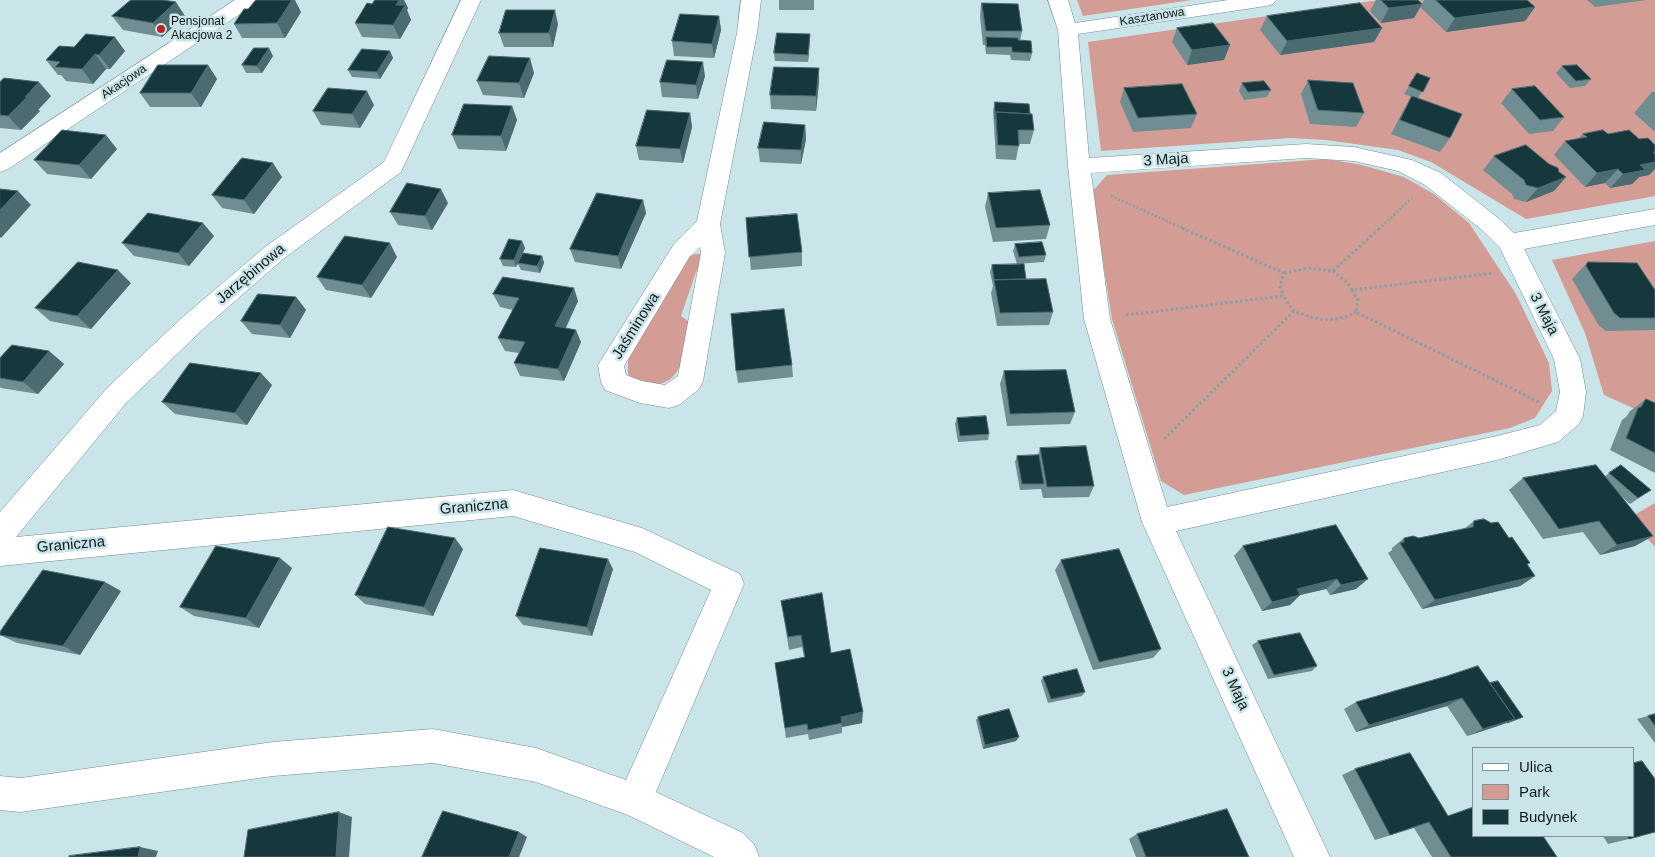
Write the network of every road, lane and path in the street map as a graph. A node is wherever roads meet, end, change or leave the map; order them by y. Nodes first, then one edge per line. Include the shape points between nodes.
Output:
1 (248, 0) edge
2 (471, 0) edge
3 (751, 0) edge
4 (1058, 0) edge
5 (1266, 0) edge
6 (1068, 30) junction
7 (0, 164) edge
8 (1080, 174) junction
9 (1433, 178) junction
10 (1655, 217) edge
11 (708, 224) junction
12 (1509, 243) junction
13 (1522, 270) junction
14 (1333, 271) junction
15 (1284, 273) junction
16 (1352, 290) junction
17 (1283, 296) junction
18 (1294, 311) junction
19 (1356, 312) junction
20 (1097, 319) junction
21 (1569, 416) junction
22 (1140, 463) junction
23 (1157, 522) junction
24 (0, 534) edge
25 (0, 552) edge
26 (0, 793) edge
27 (635, 800) junction
28 (741, 857) edge
29 (1312, 857) edge

1 - 7 street, Akacjowa
2 - 24 street, Jarzębinowa via 393,167 274,253 193,323 117,395
3 - 11 street, Jaśminowa
4 - 6 street, 3 Maja
5 - 6 street, Kasztanowa
6 - 8 street, 3 Maja
8 - 9 street, 3 Maja via 1306,151 1354,154 1387,161
8 - 15 path
8 - 20 street, 3 Maja
9 - 12 street, 3 Maja
9 - 14 path
10 - 12 street
11 - 11 street, Jaśminowa via 713,253 690,381 669,396 640,392 614,382 611,365 682,250
12 - 13 street, 3 Maja
13 - 16 path
13 - 21 street, 3 Maja via 1567,359 1573,392
14 - 15 path via 1298,267
14 - 16 path
15 - 17 path via 1280,285
16 - 19 path via 1358,300
17 - 18 path
17 - 20 path
18 - 19 path via 1320,321 1347,318
18 - 22 path
19 - 21 path
20 - 22 street, 3 Maja
21 - 23 street via 1548,434 1497,448
22 - 23 street, 3 Maja
23 - 29 street, 3 Maja
25 - 27 street, Graniczna via 513,503 642,541 729,584
26 - 27 street via 21,795 274,759 433,746 536,764
27 - 28 street via 730,846

